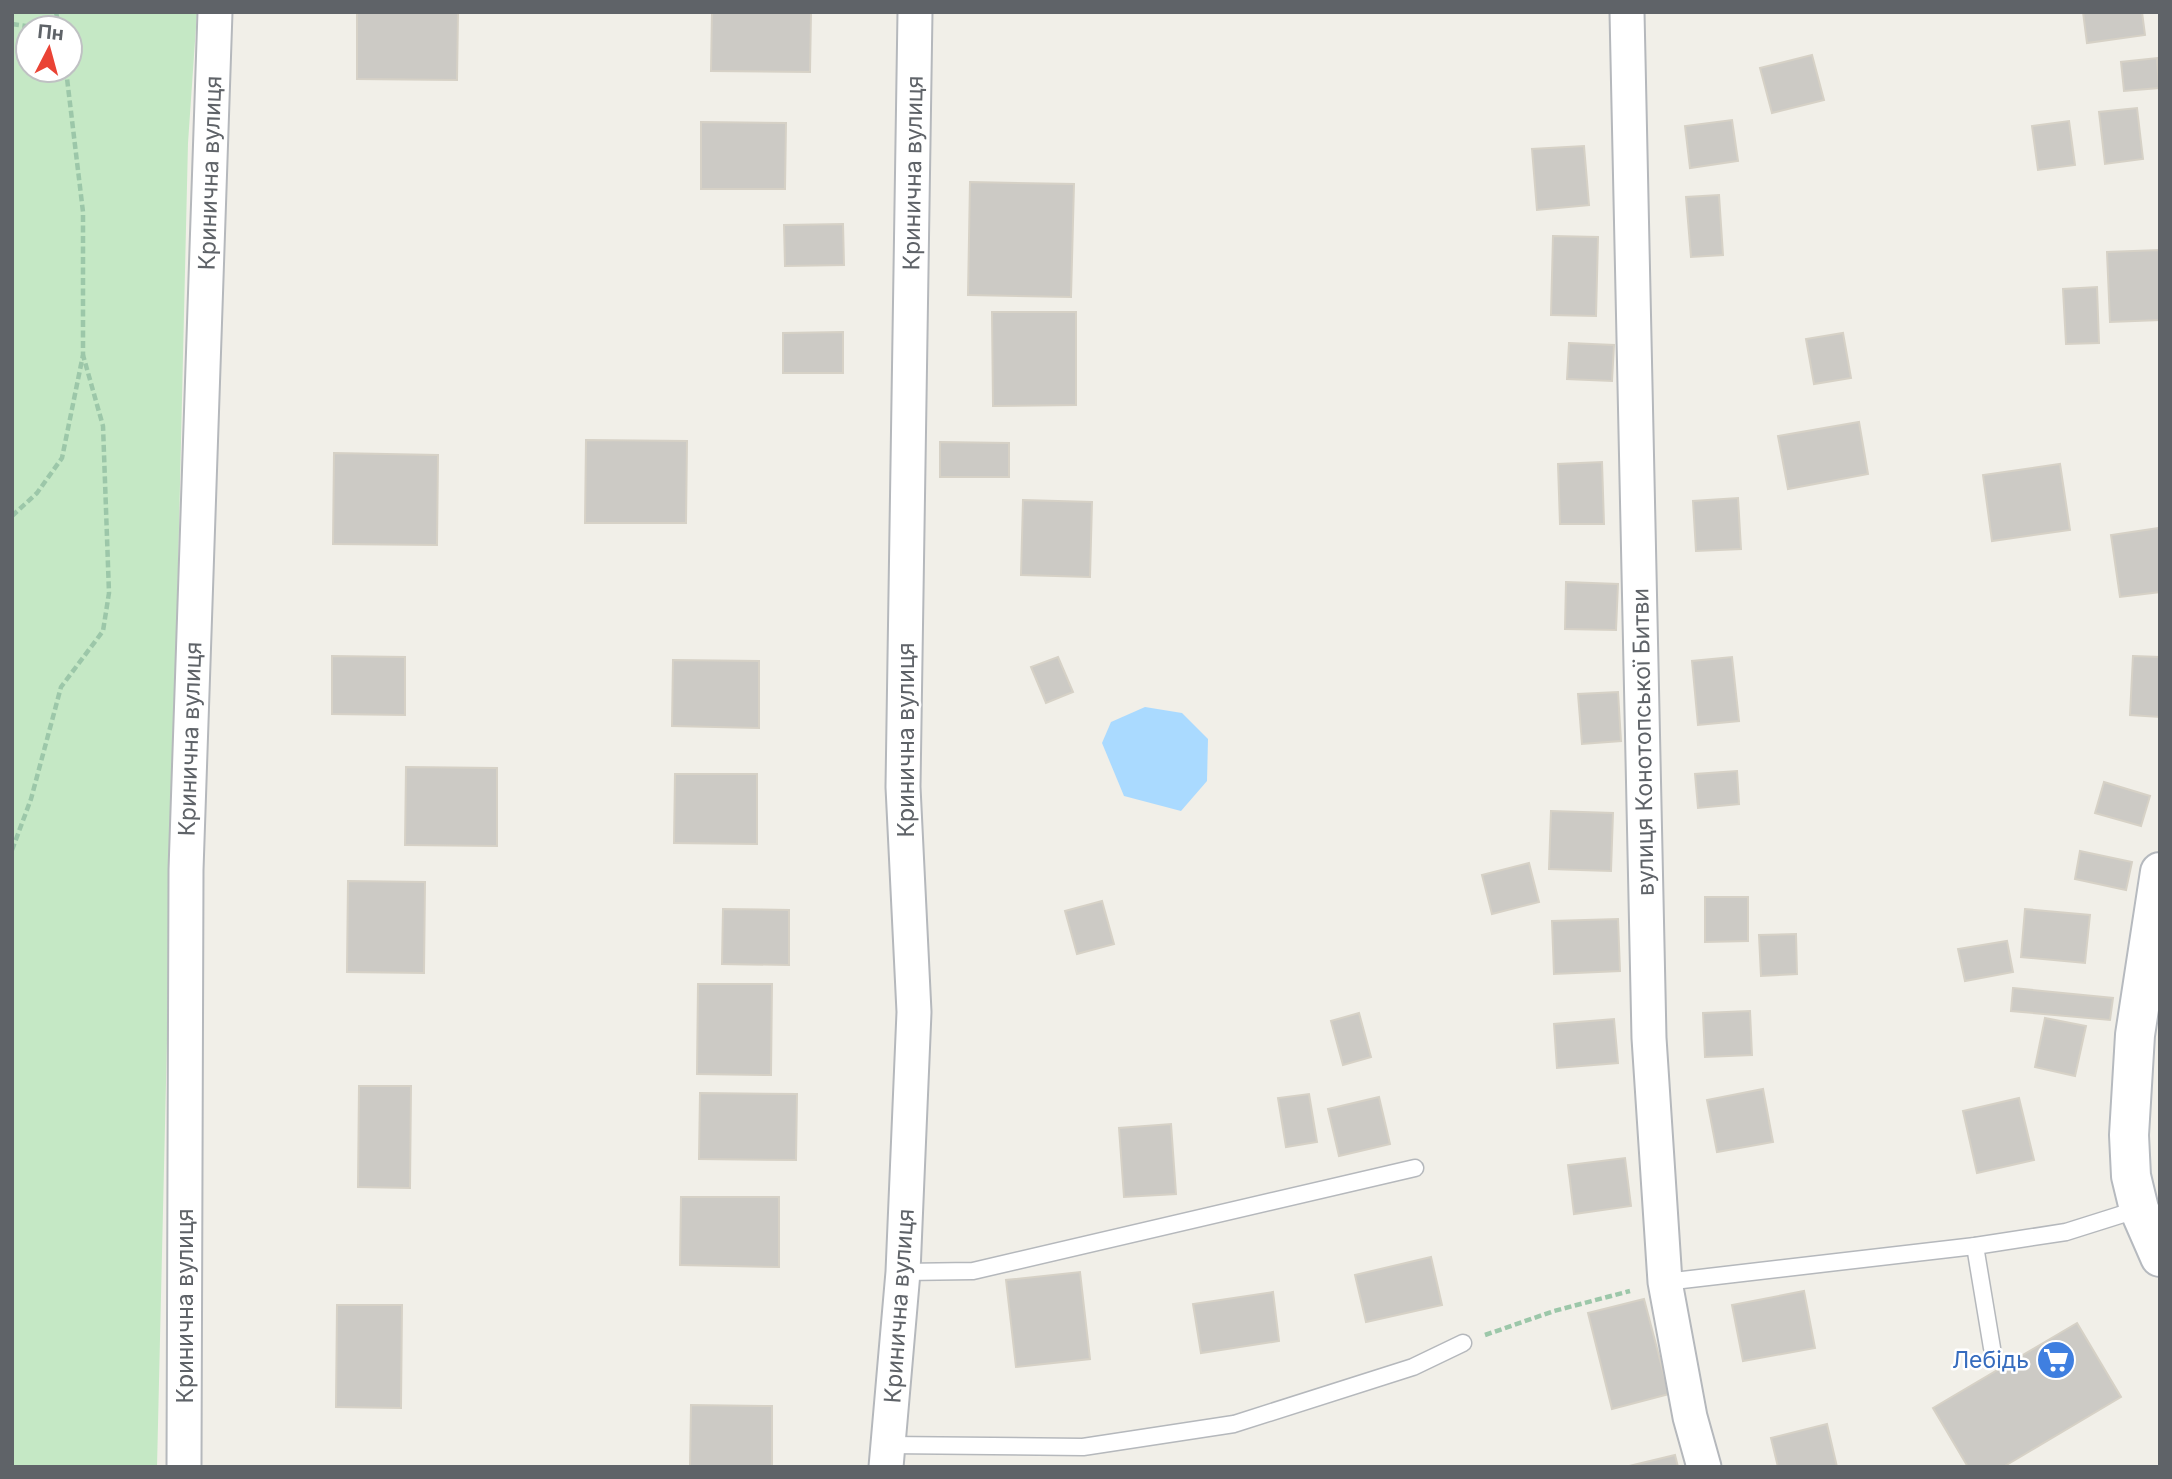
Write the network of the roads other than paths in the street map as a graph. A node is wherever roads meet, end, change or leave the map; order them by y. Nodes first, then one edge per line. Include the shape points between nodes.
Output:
1 (215, 12) edge
2 (915, 12) edge
3 (1627, 12) edge
4 (2160, 872) edge
5 (1415, 1168) dead end
6 (2139, 1209) junction
7 (1975, 1246) junction
8 (2160, 1257) edge
9 (903, 1272) junction
10 (1665, 1282) junction
11 (1463, 1343) road end
12 (1993, 1348) dead end
13 (887, 1456) edge
14 (184, 1467) edge
15 (1704, 1467) edge

1 - 14 street, Кринична вулиця via 186,870
2 - 9 street, Кринична вулиця via 903,787 914,1012
3 - 10 street, вулиця Конотопської Битви via 1649,1038
4 - 6 main road via 2135,1035 2129,1135 2131,1176
5 - 9 lane via 973,1271
6 - 7 lane via 2066,1232
6 - 8 main road
7 - 10 lane
7 - 12 lane
9 - 13 street, Кринична вулиця
10 - 15 street, вулиця Конотопської Битви
11 - 13 lane via 1413,1367 1234,1424 1083,1447

